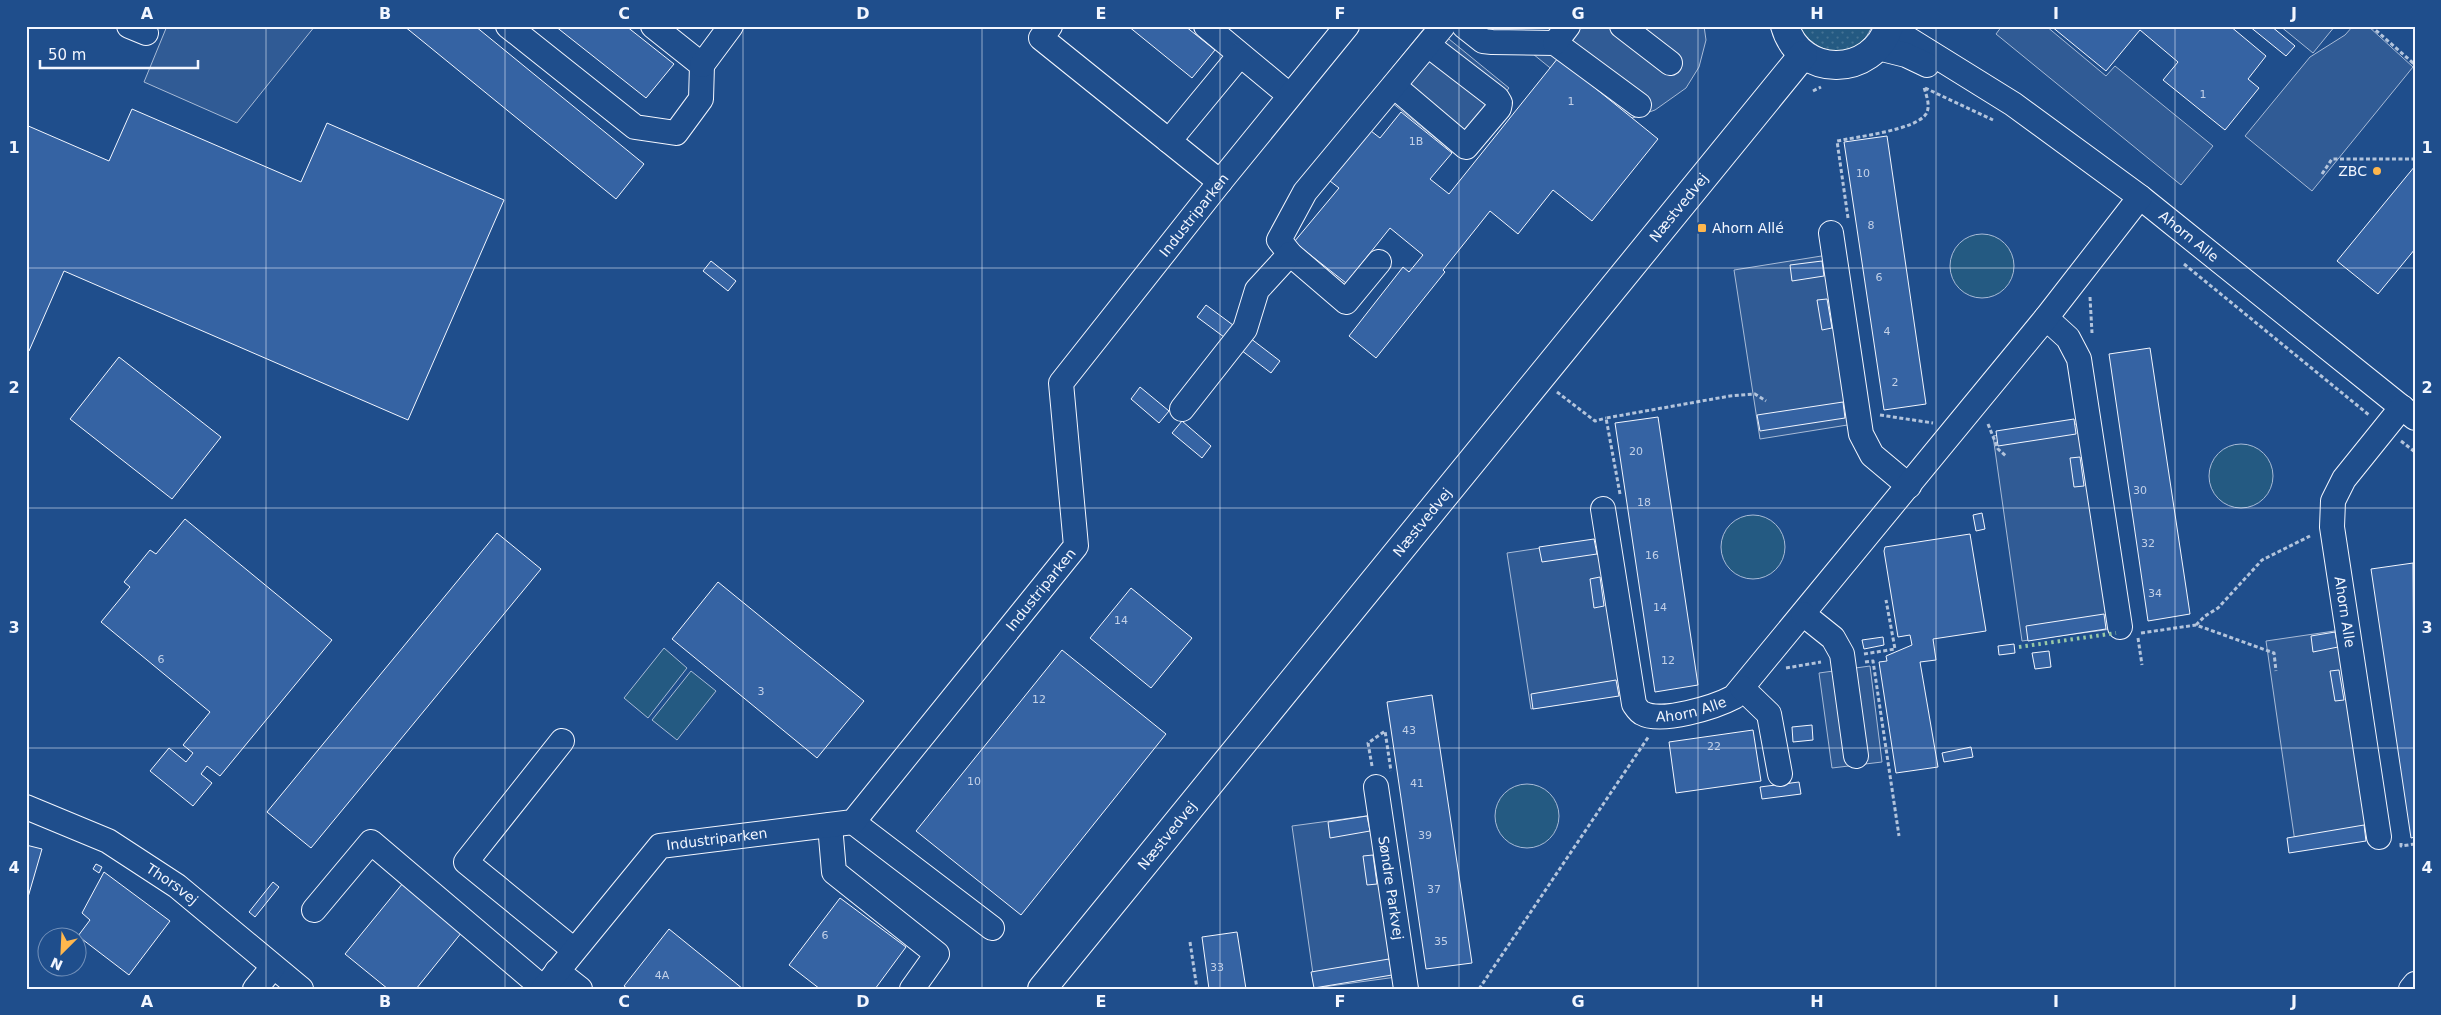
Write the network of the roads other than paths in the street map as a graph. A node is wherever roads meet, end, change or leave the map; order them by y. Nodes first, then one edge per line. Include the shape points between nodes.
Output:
1 (508, 26) edge
2 (653, 26) edge
3 (731, 26) edge
4 (1050, 26) edge
5 (1206, 26) edge
6 (1346, 26) edge
7 (1444, 26) edge
8 (1464, 26) edge
9 (1622, 26) edge
10 (1785, 26) edge
11 (1562, 34) edge
12 (1885, 34) edge
13 (1428, 45) junction
14 (1240, 54) junction
15 (1803, 55) junction
16 (1670, 63) dead end
17 (702, 65) junction
18 (1394, 86) junction
19 (1289, 95) junction
20 (1639, 105) dead end
21 (1169, 141) junction
22 (1220, 182) junction
23 (2140, 197) junction
24 (1831, 233) dead end
25 (1290, 254) junction
26 (1379, 262) dead end
27 (2046, 318) junction
28 (1182, 409) dead end
29 (2400, 429) edge
30 (1909, 486) junction
31 (1612, 504) road end
32 (1803, 614) junction
33 (2131, 629) road end
34 (1742, 688) junction
35 (562, 741) dead end
36 (1856, 756) dead end
37 (1780, 774) dead end
38 (1376, 787) road end
39 (26, 807) edge
40 (853, 822) junction
41 (830, 824) junction
42 (2389, 837) road end
43 (314, 910) dead end
44 (992, 928) dead end
45 (574, 950) junction
46 (273, 967) junction
47 (548, 983) edge
48 (2415, 984) edge
49 (255, 989) edge
50 (301, 989) edge
51 (580, 989) edge
52 (912, 989) edge
53 (1042, 989) edge
54 (1406, 989) edge
55 (2411, 989) edge

1 - 17 street via 635,127 676,133 701,99
2 - 17 street
3 - 17 street
4 - 21 street via 1041,38
5 - 14 street
6 - 19 street, Industriparken
7 - 13 street
8 - 11 street via 1483,41 1492,42
9 - 16 street
10 - 15 main road
11 - 20 street
12 - 15 main road via 1865,58 1842,66 1826,65
12 - 23 street, Ahorn Alle via 1906,55 2013,104
13 - 18 street
13 - 18 street via 1497,98 1499,108 1466,147
14 - 19 street
14 - 21 street
15 - 53 main road, Næstvedvej
18 - 25 street via 1304,192 1279,240
19 - 22 street, Industriparken
21 - 22 street
22 - 40 street, Industriparken via 1061,383 1076,546
23 - 27 street, Ahorn Alle
23 - 29 street, Ahorn Alle
24 - 30 street via 1861,434 1872,455
25 - 26 street via 1346,302
25 - 28 street via 1257,290 1245,329
27 - 30 street, Ahorn Alle
27 - 33 street via 2068,338 2079,359
29 - 42 street, Ahorn Alle via 2344,479 2333,501 2332,524
30 - 32 street, Ahorn Alle
31 - 34 street, Ahorn Alle via 1634,704 1641,713 1657,717 1717,706 1734,697
32 - 34 street, Ahorn Alle
32 - 36 street via 1833,638 1842,654
34 - 37 street via 1769,714
35 - 45 street via 466,862
38 - 54 street, Søndre Parkvej
39 - 46 street, Thorsvej via 108,840 177,886
40 - 41 street, Industriparken
40 - 44 street
41 - 45 street, Industriparken via 660,846
41 - 52 street via 834,872 937,954
43 - 47 street via 371,842
45 - 47 street, Industriparken
46 - 49 street
46 - 50 street, Thorsvej
47 - 51 street
48 - 55 street

